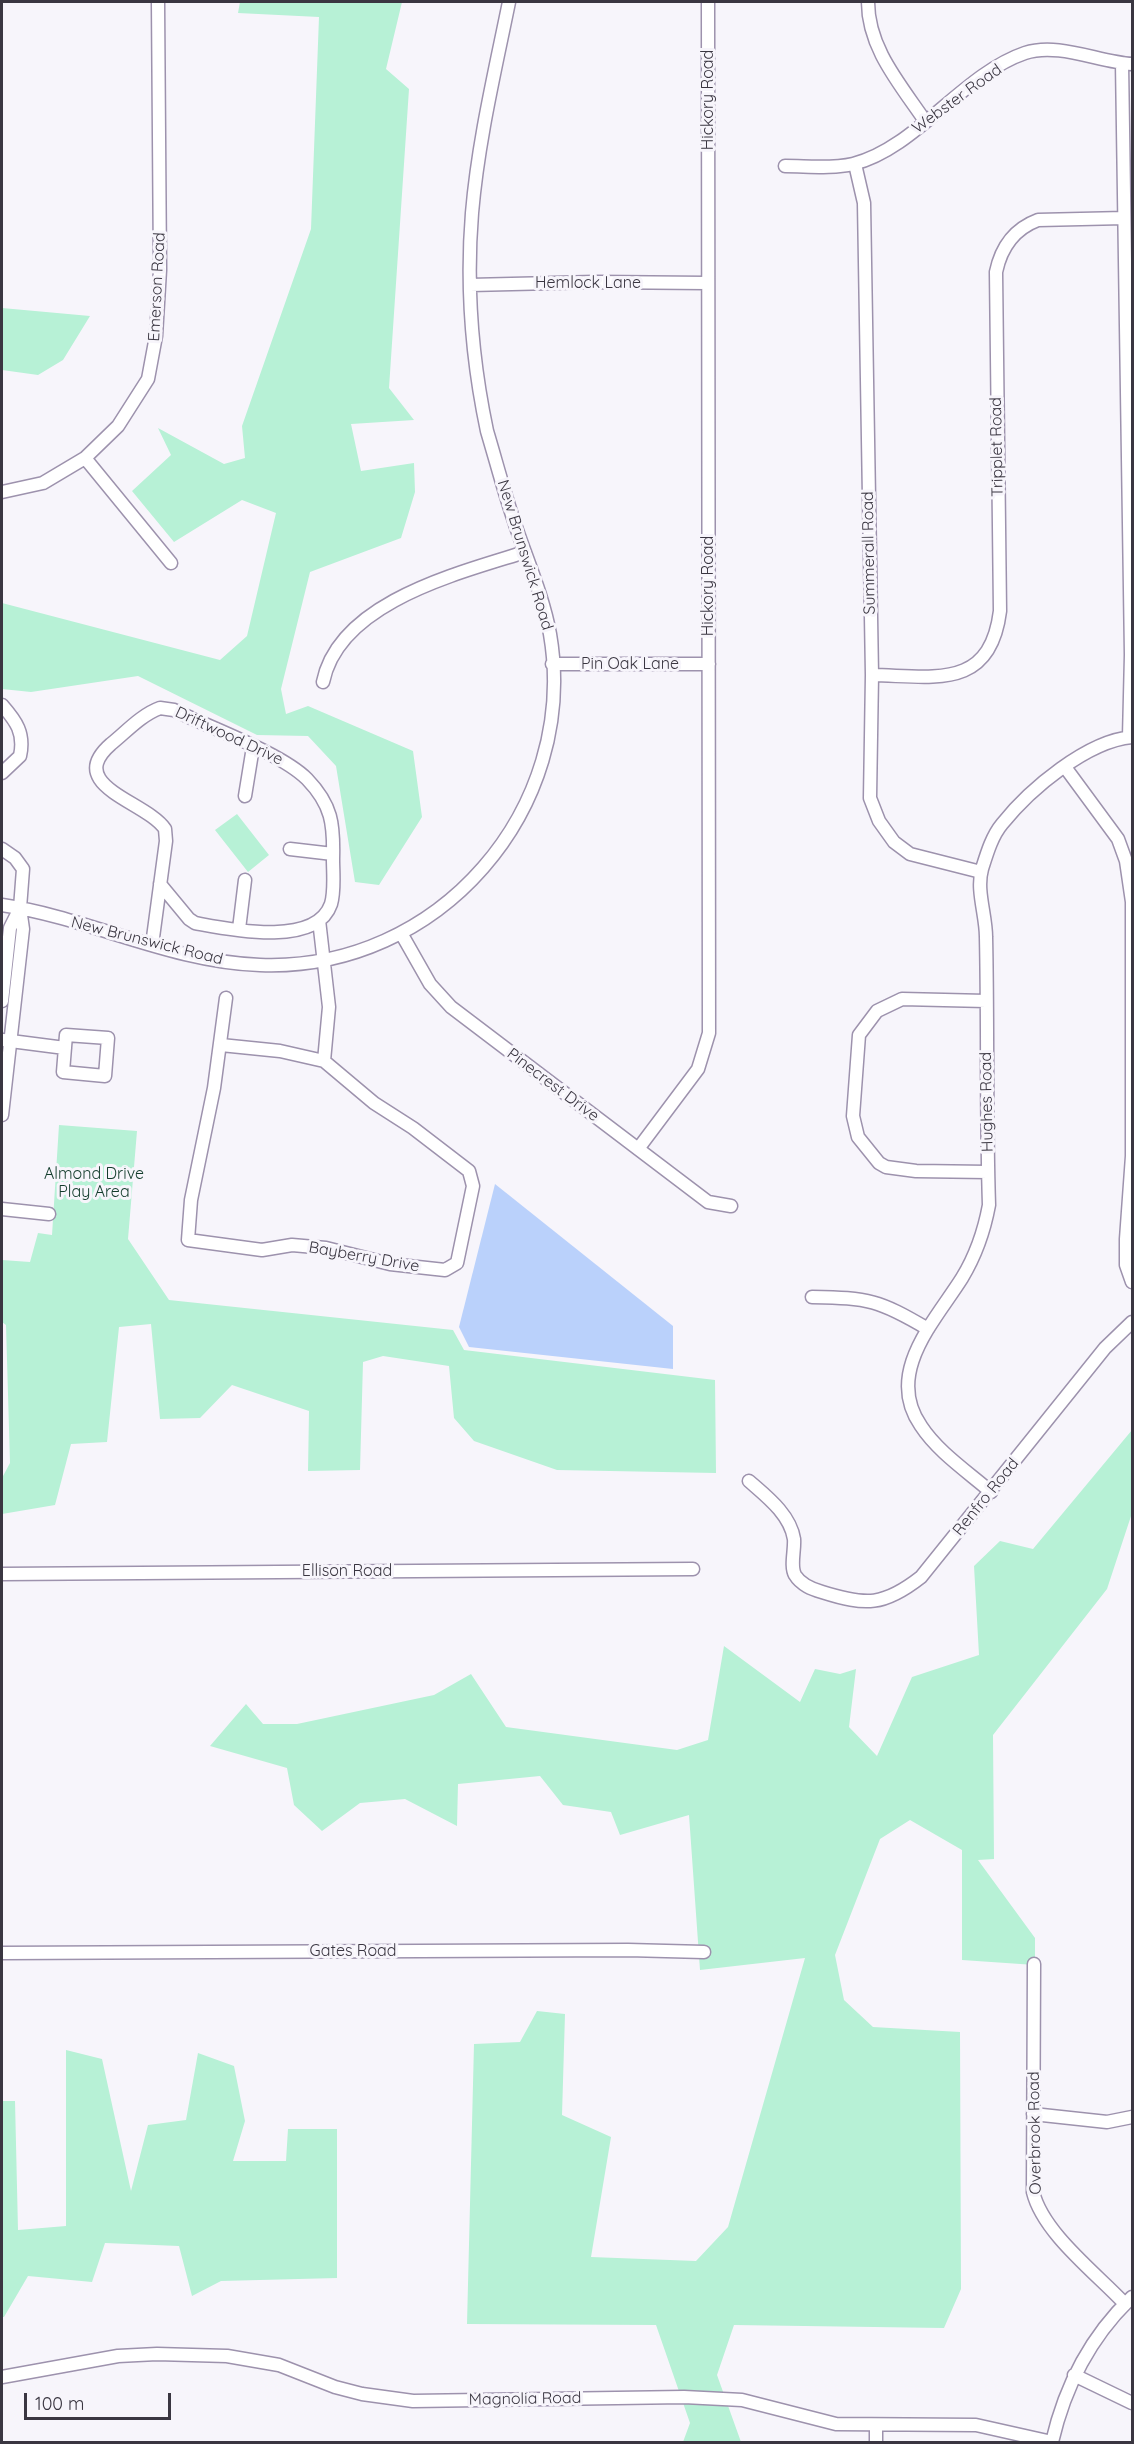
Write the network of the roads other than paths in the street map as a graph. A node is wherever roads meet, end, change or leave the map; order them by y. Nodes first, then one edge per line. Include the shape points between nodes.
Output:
1 (158, 2) edge
2 (508, 2) edge
3 (708, 2) edge
4 (868, 2) edge
5 (1127, 64) edge
6 (925, 121) junction
7 (855, 164) junction
8 (785, 166) dead end
9 (1124, 218) junction
10 (707, 283) junction
11 (470, 285) junction
12 (85, 458) junction
13 (2, 492) edge
14 (525, 552) junction
15 (171, 563) dead end
16 (552, 664) junction
17 (709, 664) junction
18 (872, 675) junction
19 (323, 681) dead end
20 (2, 705) edge
21 (1131, 737) edge
22 (253, 747) junction
23 (1065, 767) junction
24 (2, 773) edge
25 (244, 795) dead end
26 (2, 849) edge
27 (290, 849) dead end
28 (333, 854) junction
29 (981, 872) junction
30 (245, 880) dead end
31 (160, 884) junction
32 (2, 905) edge
33 (20, 908) junction
34 (319, 920) junction
35 (239, 929) junction
36 (401, 933) junction
37 (152, 945) junction
38 (324, 961) junction
39 (226, 998) dead end
40 (2, 1001) edge
41 (986, 1001) junction
42 (6, 1041) edge
43 (221, 1045) junction
44 (65, 1048) junction
45 (324, 1061) junction
46 (2, 1115) edge
47 (638, 1149) junction
48 (988, 1172) junction
49 (731, 1206) dead end
50 (2, 1209) edge
51 (49, 1214) dead end
52 (1132, 1282) edge
53 (812, 1297) dead end
54 (1132, 1322) edge
55 (928, 1329) junction
56 (749, 1481) dead end
57 (991, 1492) junction
58 (693, 1569) dead end
59 (2, 1574) edge
60 (704, 1952) dead end
61 (2, 1953) edge
62 (1034, 1964) dead end
63 (1033, 2114) junction
64 (1132, 2117) edge
65 (1129, 2300) edge
66 (1074, 2375) junction
67 (2, 2377) edge
68 (1132, 2403) edge
69 (876, 2426) junction
70 (876, 2442) edge
71 (1052, 2442) edge

1 - 12 street, Emerson Road via 160,270 152,364 132,408
2 - 11 street, New Brunswick Road via 479,159 472,213
3 - 10 street, Hickory Road
4 - 6 street via 870,26 880,53
5 - 6 street, Webster Road via 1057,51 1025,53 995,68
5 - 9 street
6 - 7 street, Webster Road via 882,152
7 - 8 street, Webster Road
7 - 18 street, Summerall Road via 864,203
9 - 18 street, Tripplet Road via 1038,220 1012,236 999,256 996,295 1000,611 993,644 973,666 951,676
9 - 21 street
10 - 11 street, Hemlock Lane
10 - 17 street, Hickory Road
11 - 14 street, New Brunswick Road via 480,400
12 - 13 street, Emerson Road via 43,483
12 - 15 street
14 - 16 street, New Brunswick Road via 550,634
14 - 19 street via 435,581 400,597 343,641 327,663
16 - 17 street, Pin Oak Lane
16 - 36 street, New Brunswick Road via 553,695 546,750 530,795 508,836 469,885
17 - 47 street, Hickory Road via 709,1033 698,1069
18 - 29 street, Summerall Road via 870,798 879,821 894,842 910,854
20 - 24 street via 16,721 21,735 20,756
21 - 23 street, Hughes Road via 1091,751
22 - 25 street
22 - 28 street, Driftwood Drive via 296,769 323,797 331,814
22 - 31 street, Driftwood Drive via 174,710 160,708 98,755 95,767 99,780 165,829
23 - 29 street, Hughes Road via 1001,825
23 - 52 street via 1118,839 1126,861 1132,902 1132,1156 1126,1247
26 - 33 street via 23,869
27 - 28 street
28 - 34 street, Driftwood Drive via 331,904
29 - 41 street, Hughes Road
30 - 35 street
31 - 35 street via 192,922
31 - 37 street, Driftwood Drive
32 - 33 street, New Brunswick Road
33 - 37 street, New Brunswick Road
33 - 40 street via 10,928
33 - 42 street via 23,929
34 - 35 street via 284,933
34 - 38 street
36 - 38 street, New Brunswick Road
36 - 47 street, Pinecrest Drive via 430,984 451,1007
37 - 38 street, New Brunswick Road via 240,964
38 - 45 street via 329,1007
39 - 43 street
41 - 48 street, Hughes Road
41 - 48 street via 902,999 878,1011 860,1035 853,1116 865,1148 886,1167
42 - 44 street
42 - 46 street
43 - 45 street, Bayberry Drive via 280,1051
43 - 45 street, Bayberry Drive via 191,1200 188,1240 262,1251 292,1245 326,1248 390,1264 451,1269 461,1252 472,1177
44 - 44 street via 63,1072 105,1076 108,1038 66,1035
47 - 49 street, Pinecrest Drive via 708,1202
48 - 55 street, Hughes Road via 989,1205 984,1232 963,1276
50 - 51 street
53 - 55 street via 881,1303
54 - 57 street, Renfro Road via 1105,1348
55 - 57 street, Hughes Road via 912,1356 909,1370 911,1409 921,1427 947,1454
56 - 57 street, Renfro Road via 773,1503 791,1529 794,1572 806,1585 863,1603 903,1591 921,1577
58 - 59 street, Ellison Road
60 - 61 street, Gates Road
62 - 63 street, Overbrook Road
63 - 64 street via 1107,2122
63 - 65 street, Overbrook Road via 1036,2203 1051,2228
65 - 66 street via 1090,2347
66 - 68 street
66 - 71 street
67 - 69 street, Magnolia Road via 118,2356 227,2356 279,2365 362,2394 413,2401 684,2397 742,2400 836,2424
69 - 70 street
69 - 71 street, Magnolia Road via 976,2425

